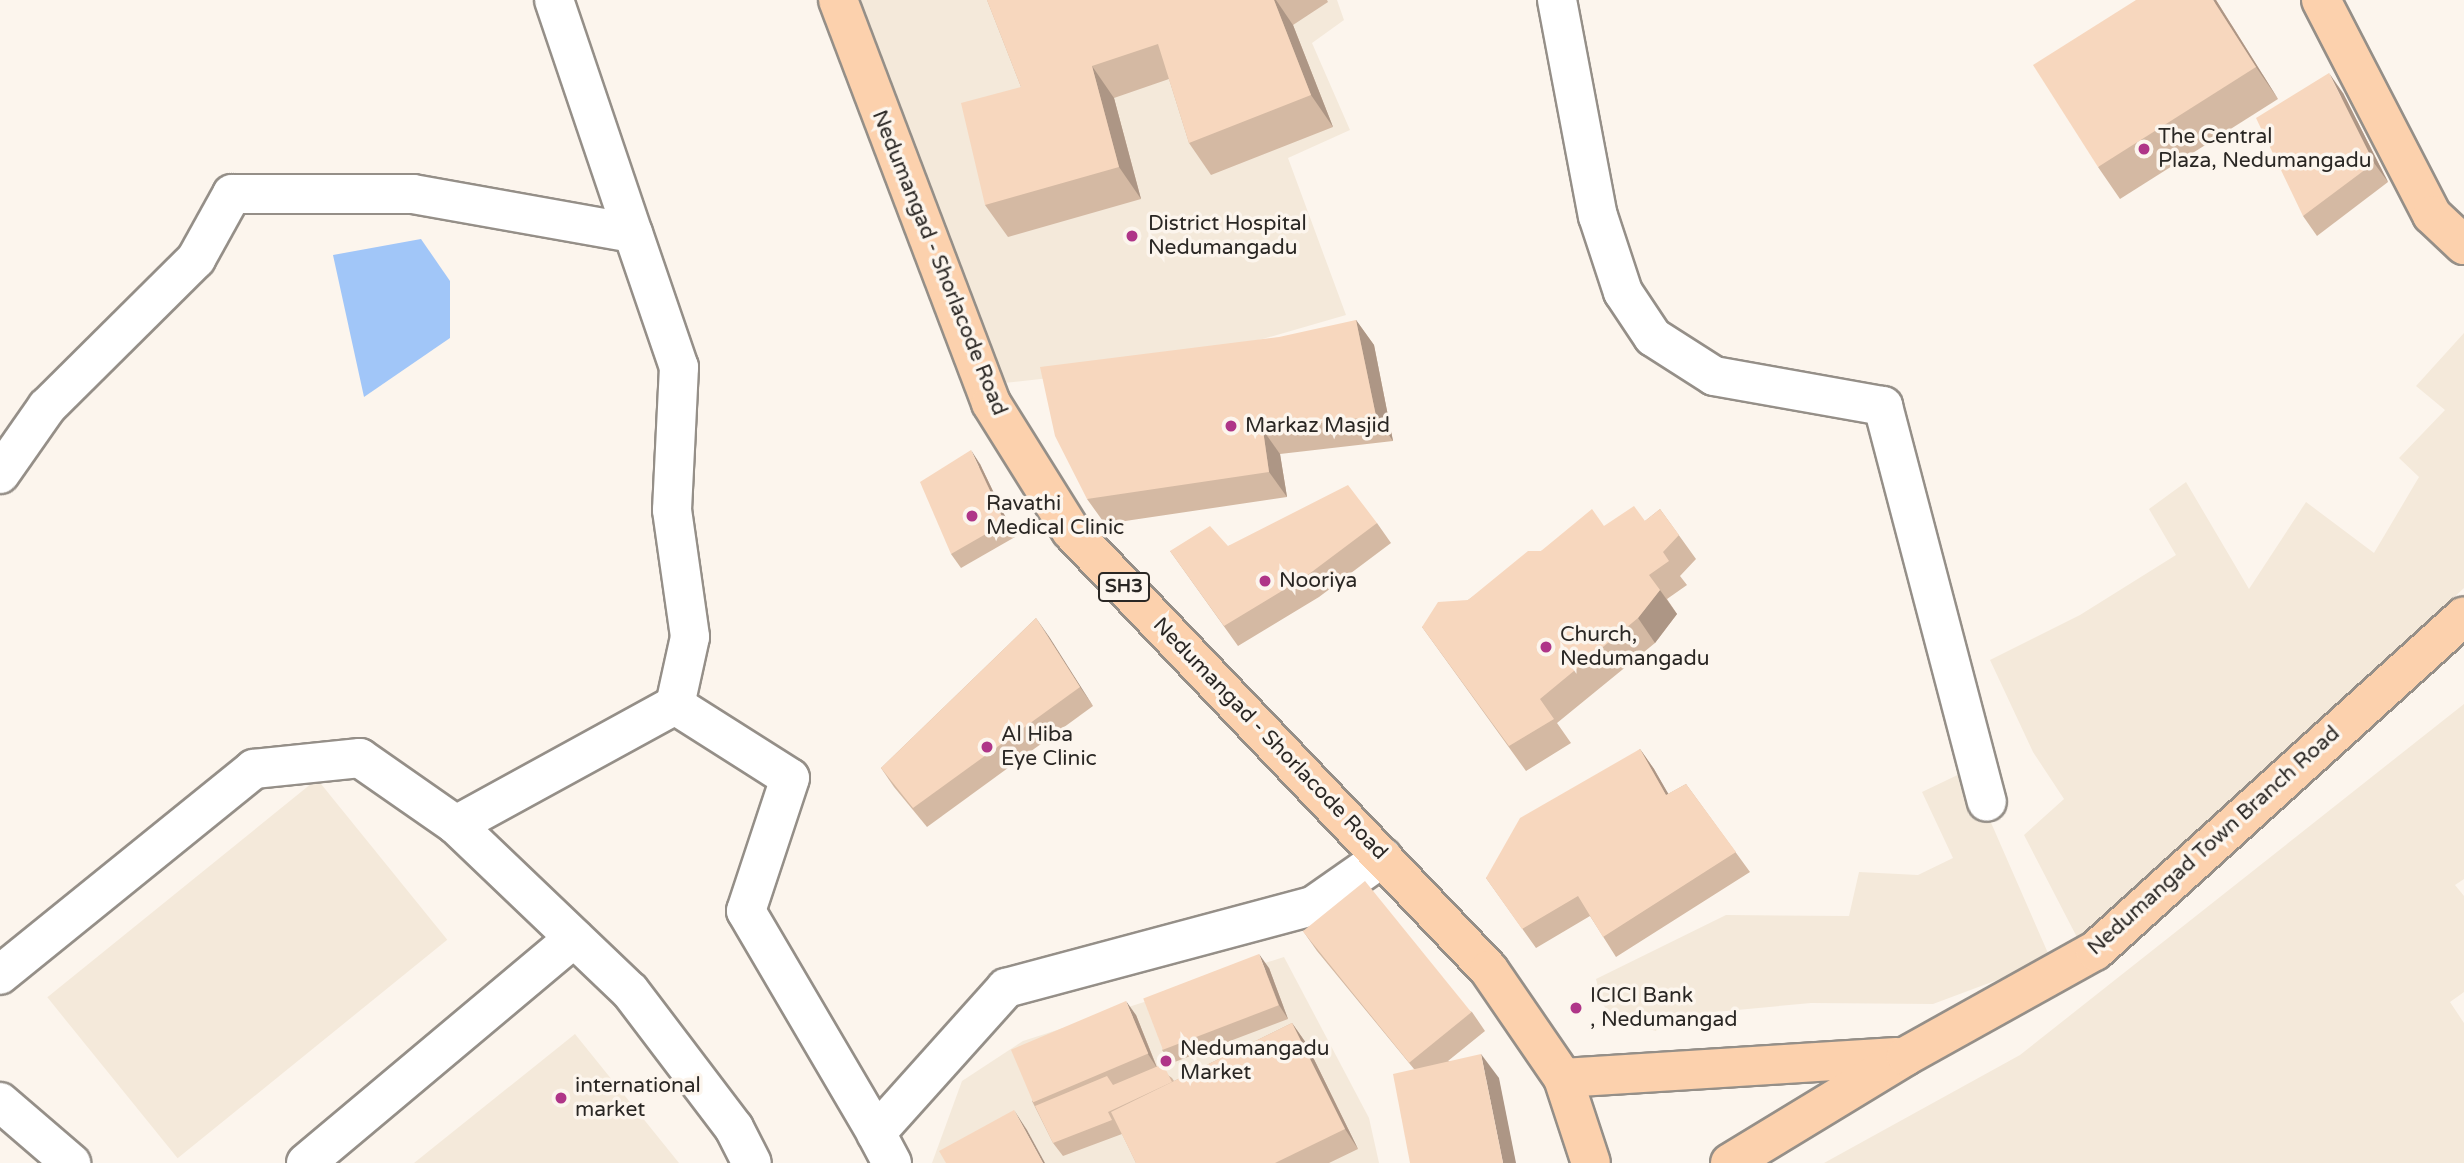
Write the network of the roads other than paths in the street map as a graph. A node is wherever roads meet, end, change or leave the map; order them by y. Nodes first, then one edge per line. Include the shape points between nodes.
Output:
1 (554, 0) edge
2 (838, 0) edge
3 (1557, 0) edge
4 (2321, 0) edge
5 (633, 233) junction
6 (2464, 245) edge
7 (0, 474) edge
8 (2464, 616) edge
9 (675, 705) junction
10 (1987, 802) dead end
11 (456, 825) junction
12 (1383, 858) junction
13 (574, 938) junction
14 (0, 975) edge
15 (1906, 1056) junction
16 (1563, 1078) junction
17 (0, 1102) edge
18 (884, 1148) edge
19 (71, 1163) edge
20 (306, 1163) edge
21 (752, 1163) edge
22 (1591, 1163) edge
23 (1730, 1163) edge

1 - 5 street
2 - 12 main road, Nedumangad - Shorlacode Road / SH3 via 991,403 1064,520
3 - 10 street via 1598,216 1623,292 1653,337 1714,376 1882,406
4 - 6 main road via 2432,215
5 - 7 street via 413,194 232,194 196,259 47,407
5 - 9 street via 679,367 672,510 690,637
8 - 15 main road, Nedumangad Town Branch Road via 2095,951
9 - 11 street
9 - 18 street via 790,778 746,911
11 - 13 street
11 - 14 street via 360,758 254,769
12 - 16 main road, Nedumangad - Shorlacode Road / SH3 via 1489,970
12 - 18 street via 1313,906 1006,988
13 - 20 street
13 - 21 street via 630,991 734,1128
15 - 16 main road
15 - 23 main road, Nedumangad Town Branch Road
16 - 22 main road, SH3
17 - 19 street

